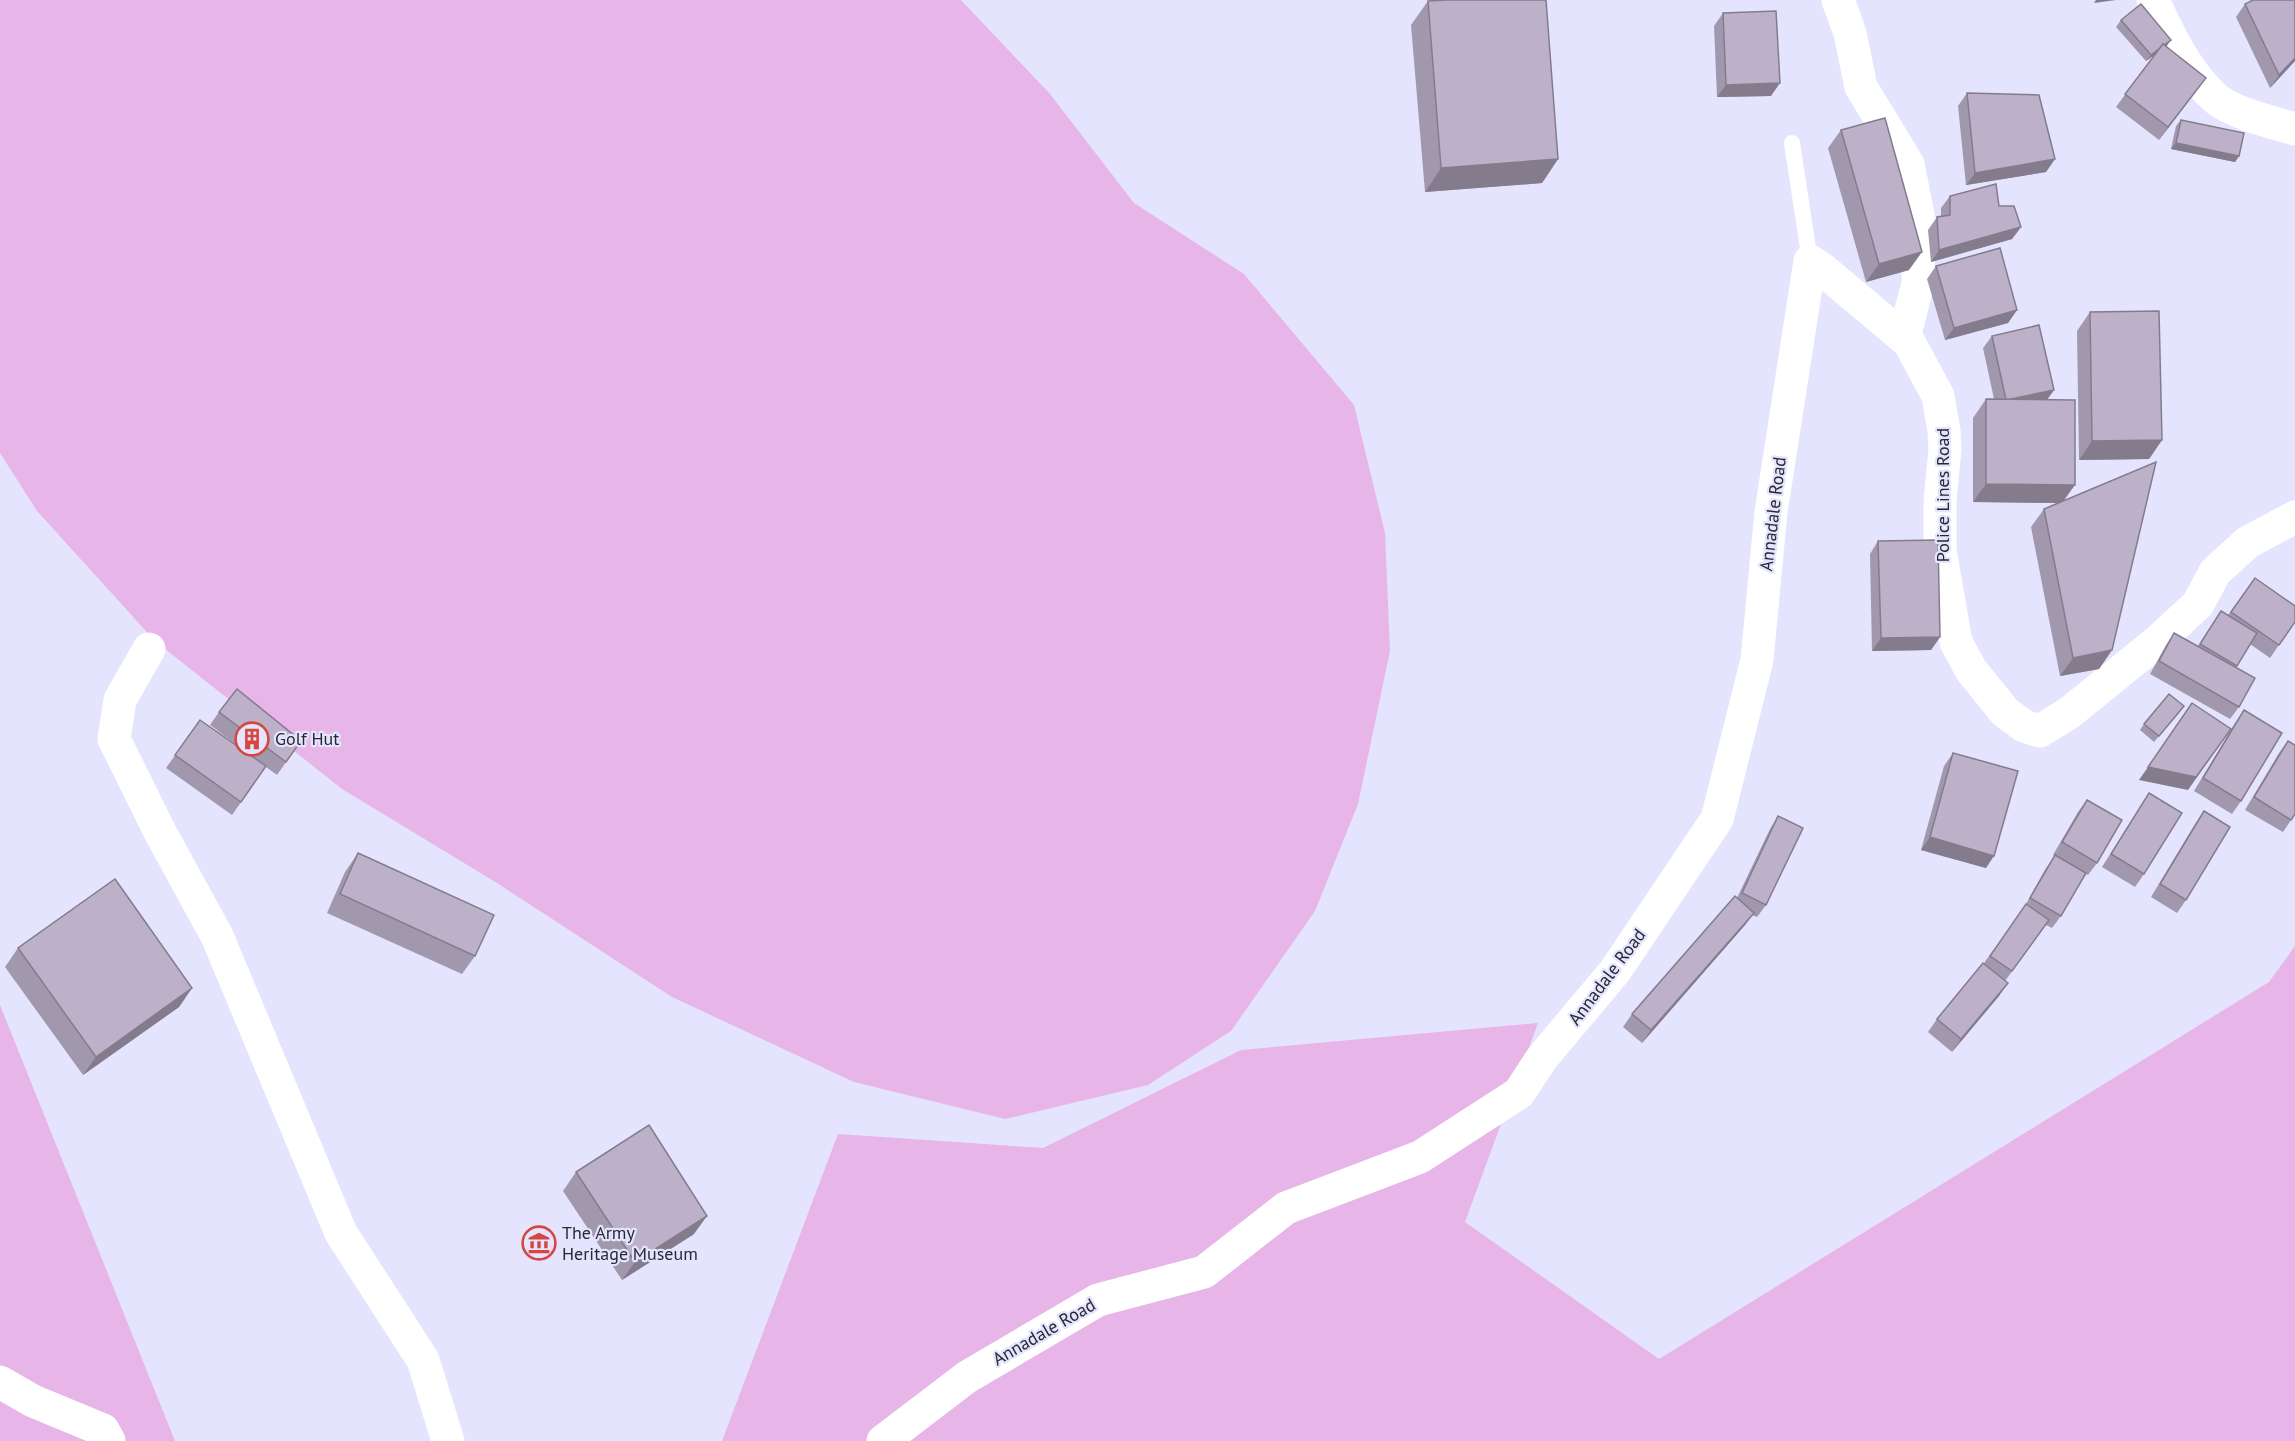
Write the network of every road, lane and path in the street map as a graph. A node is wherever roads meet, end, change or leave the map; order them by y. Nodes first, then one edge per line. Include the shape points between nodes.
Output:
1 (1838, 0) edge
2 (2153, 0) edge
3 (2295, 129) edge
4 (1792, 143) dead end
5 (1810, 261) junction
6 (1904, 338) junction
7 (2295, 517) edge
8 (149, 649) dead end
9 (0, 1382) edge
10 (109, 1441) edge
11 (448, 1441) edge
12 (883, 1441) edge

1 - 6 street via 1850,33 1861,87 1908,164 1919,219 1918,283
2 - 3 street via 2183,60 2215,98 2249,115
4 - 5 lane, Annadale Road
5 - 6 street, Police Lines Road
5 - 12 street, Annadale Road via 1772,512 1757,660 1717,819 1615,972 1542,1058 1519,1093 1430,1151 1287,1208 1204,1272 1098,1300 967,1377
6 - 7 street, Police Lines Road via 1938,396 1944,431 1940,550 1956,642 1971,670 2000,706 2024,726 2040,731 2069,713 2198,604 2215,572 2248,542
8 - 11 street via 120,700 114,739 217,936 341,1233 423,1360
9 - 10 street via 33,1401 103,1430

